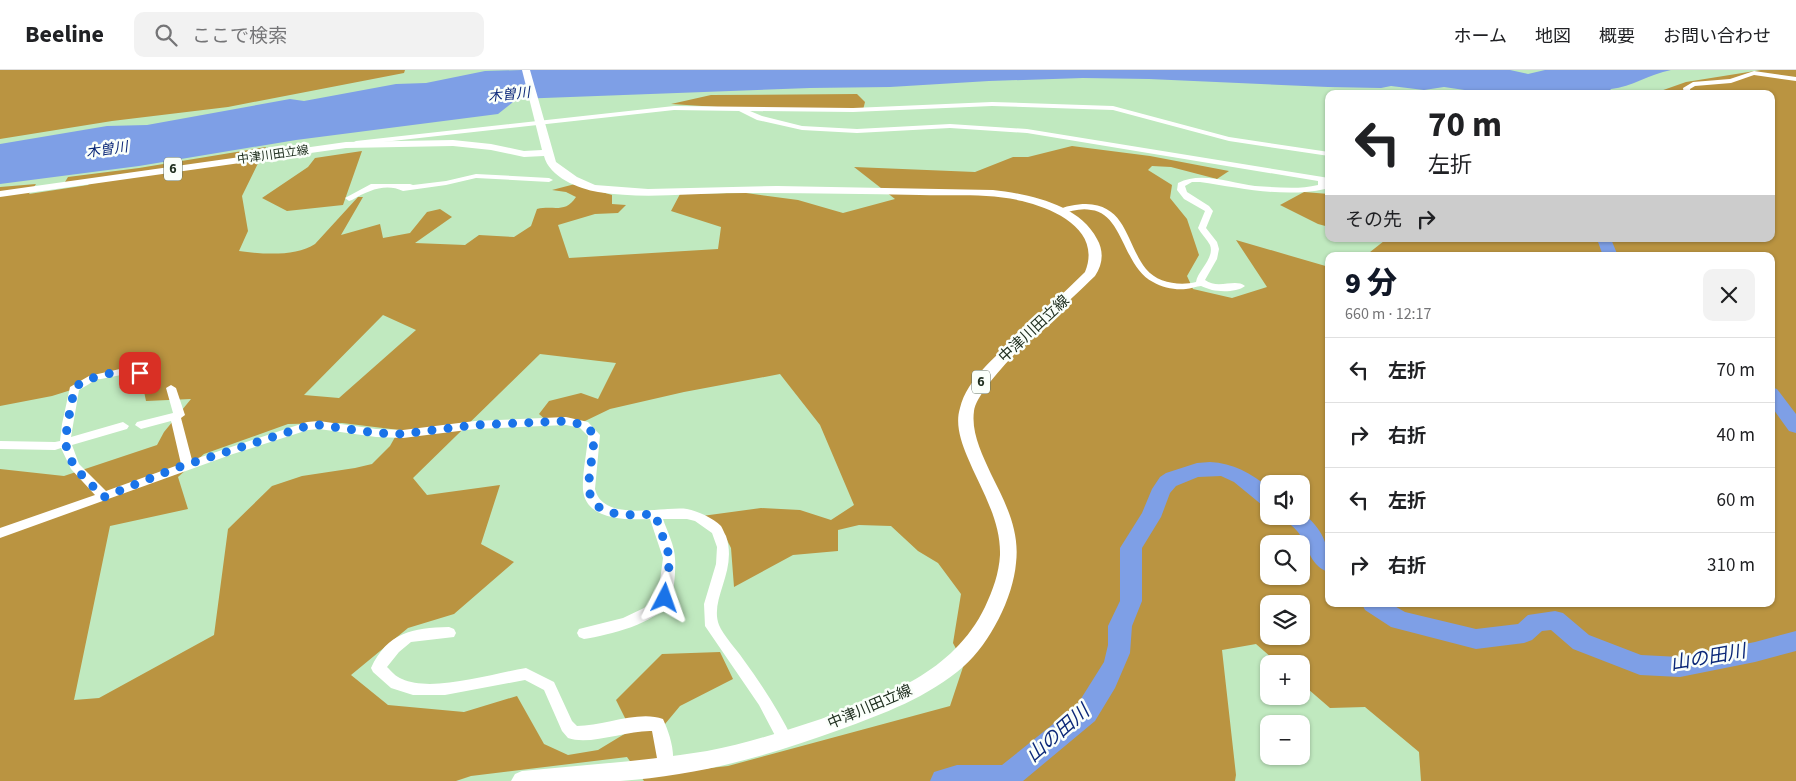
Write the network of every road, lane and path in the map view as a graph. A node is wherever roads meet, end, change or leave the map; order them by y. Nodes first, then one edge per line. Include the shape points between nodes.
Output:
1 (526, 70) edge
2 (1796, 79) edge
3 (1687, 90) edge
4 (741, 109) junction
5 (396, 141) junction
6 (548, 152) junction
7 (1325, 153) edge
8 (554, 175) junction
9 (1325, 179) edge
10 (1325, 181) edge
11 (417, 187) junction
12 (403, 189) dead end
13 (546, 190) dead end
14 (0, 194) edge
15 (349, 198) dead end
16 (1061, 211) junction
17 (1202, 283) junction
18 (1240, 286) dead end
19 (171, 388) dead end
20 (141, 390) dead end
21 (175, 416) junction
22 (141, 425) dead end
23 (124, 426) dead end
24 (66, 444) junction
25 (0, 445) edge
26 (187, 465) junction
27 (104, 497) junction
28 (655, 514) junction
29 (0, 533) edge
30 (449, 633) dead end
31 (584, 633) dead end
32 (785, 740) junction
33 (666, 764) junction
34 (522, 781) edge

1 - 6 main road, 中津川田立線 / 6
2 - 3 street via 1754,74 1731,81 1693,84
4 - 5 street via 666,109
4 - 7 street via 853,110 992,104 1100,107 1229,139
4 - 9 street via 760,118 802,128 857,131 950,126 1027,131
5 - 6 main road, 中津川田立線 / 6 via 468,144 524,154
5 - 14 main road, 中津川田立線 / 6 via 346,145
6 - 8 main road, 中津川田立線 / 6
8 - 11 street via 480,176
8 - 13 street
8 - 16 main road, 中津川田立線 / 6 via 598,189 636,193 759,189 968,193 1013,196
10 - 17 street via 1322,187 1308,190 1246,187 1200,180 1190,180 1181,185 1183,194 1203,204 1209,211 1202,228 1214,244 1215,251
11 - 12 street
11 - 15 street via 378,185
16 - 17 street via 1084,206 1104,209 1113,217 1142,271 1165,284 1182,288
16 - 32 main road, 中津川田立線 / 6 via 1077,222 1092,240 1096,256 1091,273 988,373 974,392 966,413 969,440 998,504 1006,533 1008,558 1004,585 992,613 975,642 948,668 915,689 874,709
17 - 18 street via 1212,288
19 - 21 street via 179,415
20 - 24 street via 140,373 133,369 80,383 74,389
21 - 22 street
21 - 26 street
23 - 24 street
24 - 25 street
24 - 27 street via 78,470
26 - 27 street
26 - 28 street via 307,426 402,434 475,425 575,422 594,434 589,489 596,504 613,514
27 - 29 street
28 - 31 street via 670,558 665,598 652,610 610,629
28 - 32 street via 687,514 717,530 723,547 723,564 711,604 712,626 764,700
30 - 33 street via 407,636 399,640 378,668 398,685 424,689 453,688 526,674 548,686 573,733 590,734 644,722 658,724
32 - 33 main road, 中津川田立線 / 6 via 708,760
33 - 34 main road, 中津川田立線 / 6

